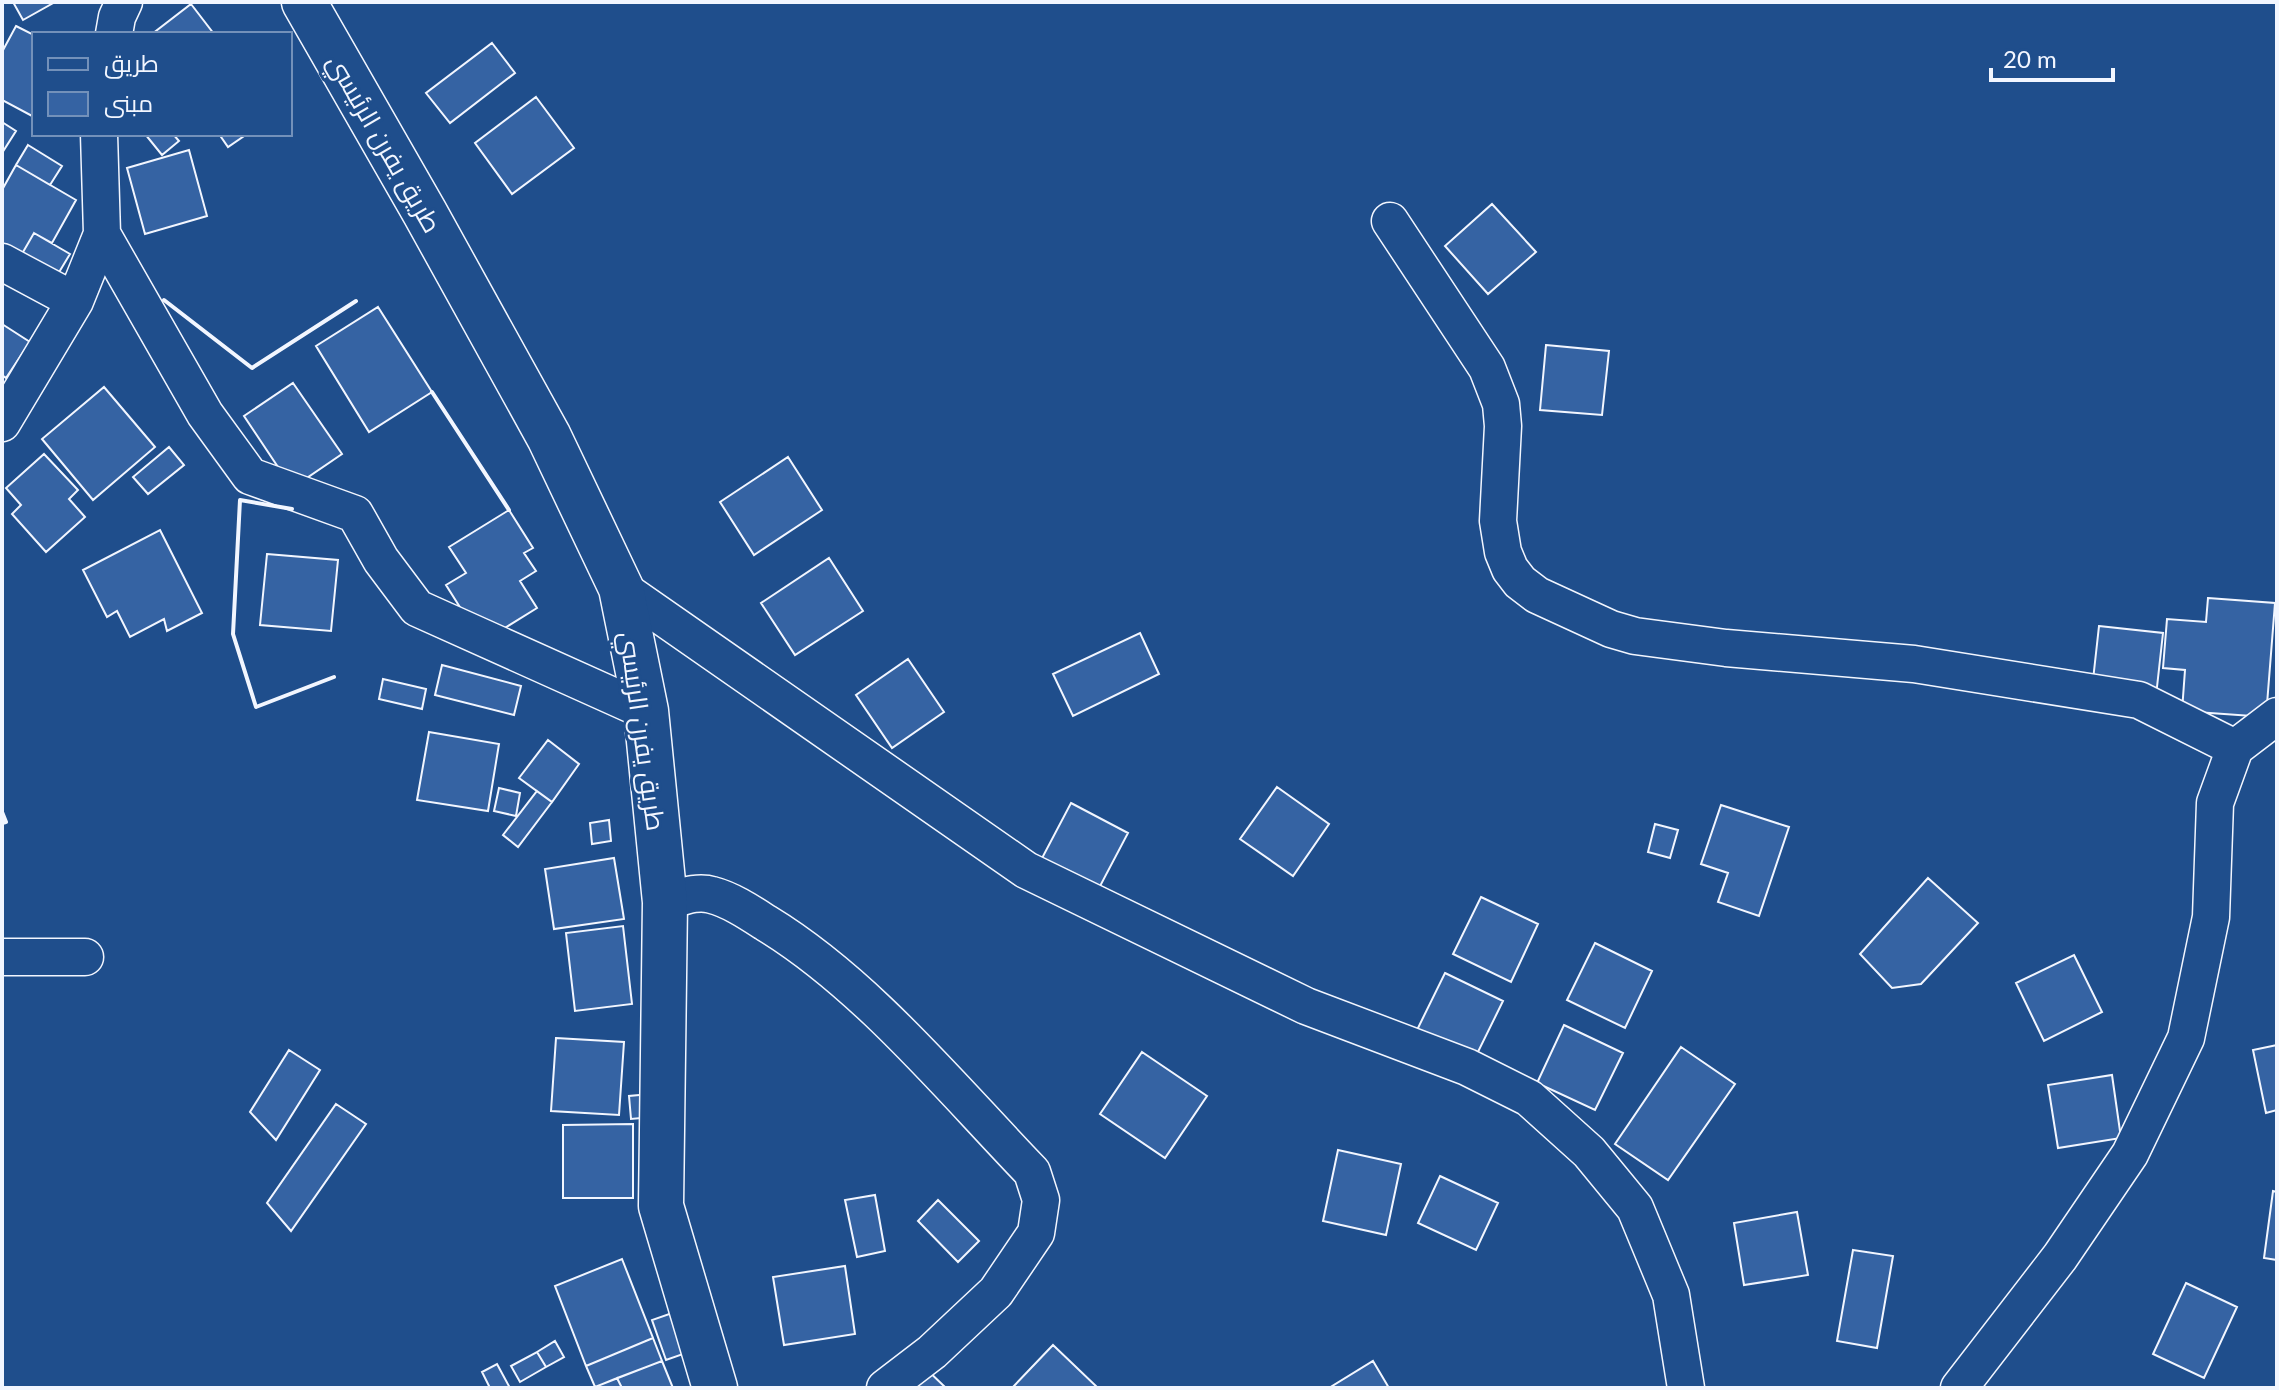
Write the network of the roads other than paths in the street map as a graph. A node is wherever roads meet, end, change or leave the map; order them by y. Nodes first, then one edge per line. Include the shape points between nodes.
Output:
1 (124, 2) edge
2 (304, 2) edge
3 (114, 32) edge
4 (99, 136) edge
5 (1390, 221) dead end
6 (102, 234) junction
7 (2, 262) edge
8 (75, 301) junction
9 (2, 423) edge
10 (621, 588) junction
11 (646, 711) junction
12 (2277, 716) edge
13 (2235, 748) junction
14 (665, 902) junction
15 (2, 957) edge
16 (85, 957) dead end
17 (715, 1388) edge
18 (885, 1388) edge
19 (1686, 1388) edge
20 (1959, 1388) edge

1 - 3 street
2 - 10 main road, طريق يفرن الرئيسي via 549,437
4 - 6 street
5 - 13 street via 1487,368 1503,426 1498,521 1503,552 1520,582 1537,595 1635,636 1914,664 2139,700
6 - 8 street
6 - 11 street via 205,414 250,476 355,514 417,608
7 - 8 street
8 - 9 street
10 - 11 main road, طريق يفرن الرئيسي
10 - 19 street via 1026,870 1306,1006 1467,1067 1529,1098 1589,1152 1635,1208 1671,1295
11 - 14 main road, طريق يفرن الرئيسي
12 - 13 street
13 - 20 street via 2215,803 2211,917 2186,1038 2130,1154 2060,1257
14 - 17 main road, طريق يفرن الرئيسي via 661,1206
14 - 18 street via 693,893 711,894 800,944 886,1020 1032,1172 1041,1200 1036,1233 996,1292
15 - 16 street

